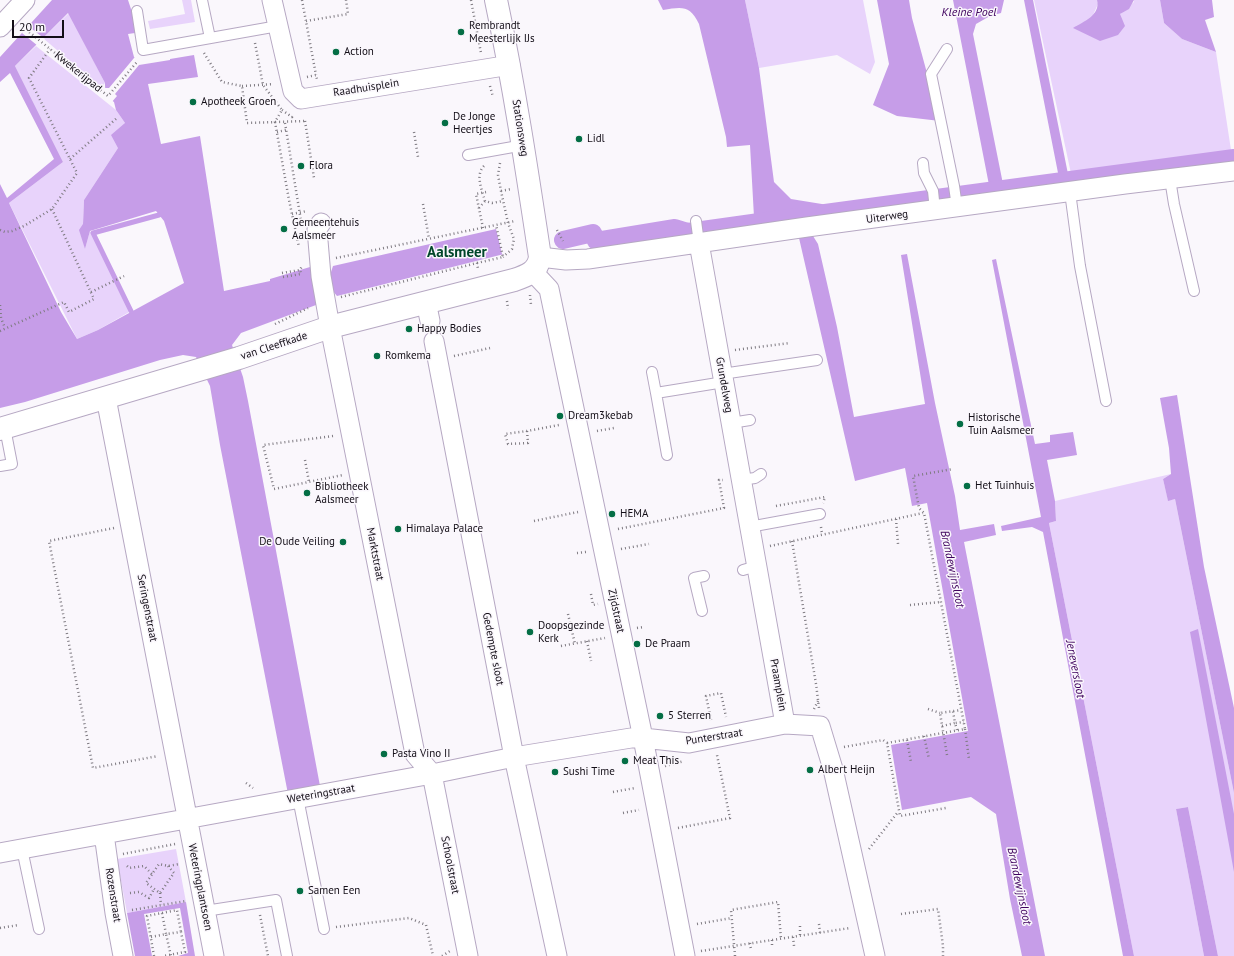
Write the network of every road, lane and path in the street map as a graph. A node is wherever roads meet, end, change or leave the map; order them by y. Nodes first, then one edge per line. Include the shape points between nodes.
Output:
1 (24, 0) edge
2 (202, 0) edge
3 (272, 0) edge
4 (302, 0) edge
5 (346, 0) edge
6 (471, 0) edge
7 (496, 0) edge
8 (136, 11) dead end
9 (306, 21) junction
10 (278, 26) junction
11 (0, 27) edge
12 (25, 29) dead end
13 (252, 31) junction
14 (210, 38) junction
15 (197, 41) junction
16 (50, 49) junction
17 (947, 49) dead end
18 (142, 61) dead end
19 (510, 65) junction
20 (484, 69) junction
21 (316, 75) dead end
22 (291, 81) junction
23 (263, 85) junction
24 (242, 86) junction
25 (301, 98) junction
26 (244, 100) junction
27 (224, 102) dead end
28 (117, 118) dead end
29 (305, 121) junction
30 (275, 122) junction
31 (285, 123) junction
32 (286, 130) junction
33 (277, 132) junction
34 (414, 132) dead end
35 (513, 147) junction
36 (468, 155) dead end
37 (418, 157) dead end
38 (70, 159) junction
39 (493, 163) dead end
40 (923, 163) dead end
41 (487, 164) dead end
42 (500, 164) junction
43 (1234, 171) edge
44 (314, 178) dead end
45 (1170, 179) junction
46 (484, 192) junction
47 (1070, 192) junction
48 (298, 201) dead end
49 (485, 201) junction
50 (503, 201) junction
51 (934, 201) junction
52 (423, 204) dead end
53 (957, 204) junction
54 (479, 208) junction
55 (52, 209) junction
56 (303, 212) dead end
57 (292, 214) junction
58 (533, 217) junction
59 (696, 221) dead end
60 (321, 223) dead end
61 (508, 223) junction
62 (496, 225) junction
63 (483, 228) junction
64 (0, 230) edge
65 (429, 239) junction
66 (298, 241) dead end
67 (699, 243) junction
68 (503, 257) junction
69 (477, 262) junction
70 (536, 265) junction
71 (302, 266) dead end
72 (300, 270) junction
73 (282, 273) dead end
74 (124, 276) dead end
75 (283, 277) dead end
76 (323, 285) junction
77 (481, 288) junction
78 (1194, 291) dead end
79 (91, 292) junction
80 (530, 297) dead end
81 (507, 300) dead end
82 (531, 304) dead end
83 (0, 305) edge
84 (508, 308) dead end
85 (330, 327) junction
86 (5, 328) junction
87 (1, 330) edge
88 (790, 343) dead end
89 (490, 348) dead end
90 (436, 350) joint
91 (728, 351) dead end
92 (817, 360) dead end
93 (652, 372) dead end
94 (723, 378) junction
95 (656, 393) junction
96 (106, 398) junction
97 (1106, 401) dead end
98 (750, 420) dead end
99 (731, 423) junction
100 (584, 427) junction
101 (2, 428) edge
102 (614, 428) dead end
103 (527, 432) junction
104 (336, 435) dead end
105 (667, 455) dead end
106 (305, 460) dead end
107 (0, 466) edge
108 (953, 469) dead end
109 (344, 474) dead end
110 (761, 474) dead end
111 (741, 479) junction
112 (309, 482) junction
113 (772, 507) dead end
114 (582, 512) dead end
115 (924, 513) junction
116 (820, 514) junction
117 (896, 519) junction
118 (534, 521) dead end
119 (130, 525) junction
120 (750, 527) junction
121 (600, 533) junction
122 (822, 534) junction
123 (792, 541) junction
124 (649, 544) dead end
125 (898, 544) dead end
126 (769, 546) dead end
127 (615, 550) dead end
128 (704, 576) dead end
129 (591, 594) dead end
130 (941, 602) junction
131 (601, 604) dead end
132 (910, 605) dead end
133 (702, 611) dead end
134 (568, 614) dead end
135 (622, 636) junction
136 (587, 641) junction
137 (575, 644) junction
138 (560, 646) dead end
139 (590, 661) dead end
140 (928, 709) dead end
141 (961, 710) junction
142 (953, 711) junction
143 (940, 713) junction
144 (726, 719) dead end
145 (712, 722) dead end
146 (964, 722) junction
147 (955, 723) junction
148 (785, 724) junction
149 (820, 726) junction
150 (942, 726) junction
151 (965, 729) junction
152 (957, 730) junction
153 (944, 733) junction
154 (924, 736) junction
155 (643, 738) junction
156 (907, 740) junction
157 (887, 743) junction
158 (827, 750) junction
159 (175, 753) junction
160 (717, 754) dead end
161 (947, 755) dead end
162 (514, 757) junction
163 (929, 759) dead end
164 (969, 759) dead end
165 (911, 762) dead end
166 (432, 774) junction
167 (246, 783) dead end
168 (250, 785) dead end
169 (638, 788) dead end
170 (613, 792) dead end
171 (298, 798) junction
172 (946, 808) dead end
173 (642, 810) dead end
174 (899, 812) junction
175 (623, 813) dead end
176 (187, 818) junction
177 (673, 829) dead end
178 (104, 834) junction
179 (192, 841) junction
180 (22, 849) junction
181 (0, 853) edge
182 (112, 856) junction
183 (196, 862) junction
184 (854, 864) junction
185 (168, 866) junction
186 (152, 874) junction
187 (154, 889) junction
188 (130, 893) dead end
189 (160, 893) junction
190 (258, 903) junction
191 (204, 904) junction
192 (161, 905) junction
193 (115, 913) junction
194 (162, 913) junction
195 (901, 914) dead end
196 (732, 918) junction
197 (819, 924) dead end
198 (19, 925) dead end
199 (692, 925) dead end
200 (800, 926) dead end
201 (868, 926) junction
202 (0, 928) edge
203 (39, 929) dead end
204 (324, 929) joint
205 (181, 932) junction
206 (820, 933) junction
207 (166, 934) junction
208 (800, 936) junction
209 (151, 937) junction
210 (793, 937) junction
211 (781, 939) junction
212 (772, 940) junction
213 (750, 943) junction
214 (734, 946) junction
215 (794, 946) dead end
216 (772, 948) dead end
217 (751, 950) dead end
218 (171, 955) edge
219 (685, 955) edge
220 (123, 956) edge
221 (154, 956) edge
222 (164, 956) edge
223 (214, 956) edge
224 (268, 956) edge
225 (287, 956) edge
226 (433, 956) edge
227 (468, 956) edge
228 (557, 956) edge
229 (735, 956) edge
230 (875, 956) edge
231 (943, 956) edge

1 - 11 street
2 - 14 lane
3 - 10 street
4 - 9 path
5 - 9 path via 348,14
6 - 20 path
7 - 19 main road, Stationsweg
8 - 15 lane via 143,50
9 - 21 path
10 - 13 lane
10 - 22 street
12 - 16 path, Kwekerijpad
13 - 14 lane
13 - 23 path
14 - 15 lane
15 - 24 path via 222,82
16 - 18 path, Kwekerijpad via 108,96 137,62
16 - 38 path via 29,78
17 - 53 lane via 931,74
19 - 20 street, Raadhuisplein
19 - 35 main road, Stationsweg
20 - 25 street, Raadhuisplein
22 - 23 path
22 - 25 street via 293,91
23 - 24 path
23 - 30 path via 282,110
24 - 26 path
25 - 29 path
26 - 27 path
26 - 30 path via 247,123
28 - 38 path
29 - 31 path
29 - 44 path
30 - 31 path
30 - 33 path
31 - 32 path
32 - 33 path
32 - 48 path
33 - 57 path
34 - 37 path
35 - 36 lane
35 - 42 path
35 - 58 main road, Stationsweg
38 - 55 path via 77,173
39 - 42 path
40 - 51 lane
41 - 46 path via 482,167 480,173
42 - 50 path via 498,174
43 - 45 street, Uiterweg
45 - 47 street, Uiterweg
45 - 78 lane
46 - 49 path
46 - 54 path via 476,194
47 - 53 street, Uiterweg
47 - 97 lane via 1080,266
49 - 50 path
49 - 54 path
50 - 61 path
51 - 53 street, Uiterweg
51 - 67 street, Uiterweg via 801,228
52 - 65 path
54 - 63 path
55 - 64 path via 12,231
55 - 79 path
56 - 57 path
57 - 66 path
58 - 61 path
58 - 70 main road, Stationsweg
59 - 67 lane
60 - 76 street via 317,228
61 - 62 path
61 - 68 path via 514,239 512,249
62 - 63 path
62 - 68 path
63 - 65 path
65 - 76 path via 329,260
67 - 70 street, Uiterweg
67 - 94 street, Grundelweg
68 - 69 path
69 - 76 path via 340,298
69 - 77 path
70 - 77 main road, van Cleeffkade via 519,278
70 - 100 street, Zijdstraat via 549,289
71 - 72 path
72 - 73 path
72 - 75 path via 301,274
74 - 79 path
76 - 85 street
77 - 85 main road, van Cleeffkade via 428,312
79 - 86 path via 94,299 69,312 64,302
80 - 82 path
81 - 84 path
83 - 86 path
85 - 96 main road, van Cleeffkade via 239,358
85 - 166 street, Marktstraat via 415,754
86 - 87 path
88 - 91 path
89 - 90 path
90 - 162 street, Gedempte sloot
92 - 94 lane
93 - 95 lane
94 - 95 lane
94 - 99 street, Grundelweg
95 - 105 lane
96 - 101 main road, van Cleeffkade
96 - 119 street, Seringenstraat
98 - 99 lane
99 - 111 street, Grundelweg
100 - 102 path
100 - 103 path
100 - 121 street, Zijdstraat
101 - 107 lane via 12,464
103 - 103 path via 528,443 508,444 505,434
104 - 112 path via 263,445 274,489
106 - 112 path
108 - 115 path via 913,476 919,508
109 - 112 path
110 - 111 lane via 755,478
111 - 120 street, Grundelweg
111 - 121 path via 719,480 724,508
113 - 116 path via 825,497
114 - 118 path
115 - 117 path
115 - 130 path
116 - 120 lane
116 - 122 path
117 - 122 path
117 - 125 path
119 - 159 street, Seringenstraat
119 - 159 path via 49,541 93,768
120 - 148 street, Praamplein via 750,568
121 - 135 street, Zijdstraat
122 - 123 path
123 - 126 path
123 - 149 path via 816,684
124 - 127 path
128 - 133 lane via 694,578
129 - 131 path via 593,605
130 - 132 path
130 - 141 path
134 - 137 path
135 - 136 path
135 - 155 street, Zijdstraat
136 - 137 path
136 - 139 path
137 - 138 path
140 - 143 path
141 - 142 path
141 - 146 path
142 - 143 path
142 - 147 path
143 - 150 path
144 - 145 path via 721,693 706,696
146 - 147 path
146 - 151 path
147 - 150 path
147 - 152 path
148 - 149 street, Praamplein
148 - 155 street, Punterstraat via 689,743
149 - 158 street
150 - 153 path
151 - 152 path
151 - 164 path
152 - 153 path
153 - 154 path
153 - 161 path
154 - 156 path
154 - 163 path
155 - 162 street, Weteringstraat
155 - 219 street, Zijdstraat
156 - 157 path
156 - 165 path
157 - 158 path via 883,740
157 - 174 path
158 - 184 street
159 - 176 street, Seringenstraat
160 - 177 path via 730,818
162 - 166 street, Weteringstraat
162 - 228 street, Gedempte sloot
166 - 171 street, Weteringstraat
166 - 227 street, Schoolstraat
167 - 168 path
169 - 170 path
171 - 176 street, Weteringstraat
171 - 204 lane
172 - 174 path via 900,816
173 - 175 path
174 - 184 path
176 - 178 street, Weteringstraat
176 - 179 street, Weteringplantsoen
178 - 180 street, Weteringstraat
178 - 182 street, Rozenstraat
179 - 182 path
179 - 183 street, Weteringplantsoen
180 - 181 street, Weteringstraat
180 - 203 lane
182 - 186 path via 128,869 144,866
182 - 193 street, Rozenstraat
183 - 185 path
183 - 191 street, Weteringplantsoen
184 - 201 street
185 - 186 path via 159,864
185 - 189 path via 174,873
186 - 187 path via 146,883
187 - 188 path via 149,898 138,892
187 - 189 path
189 - 192 path
190 - 191 lane
190 - 224 path
190 - 225 lane via 276,900
191 - 192 path
191 - 223 street, Weteringplantsoen
192 - 193 path
193 - 220 street, Rozenstraat
194 - 205 path via 177,910
194 - 207 path
194 - 209 path via 147,916
195 - 231 path via 938,909
196 - 199 path
196 - 211 path via 731,910 778,902
196 - 214 path
197 - 206 path
198 - 202 path
200 - 208 path
201 - 206 path
201 - 230 street
204 - 226 path via 409,918 426,925
205 - 207 path
205 - 218 path via 185,952
206 - 208 path
207 - 209 path
207 - 218 path
208 - 210 path
209 - 221 path
210 - 211 path
210 - 215 path
211 - 212 path
212 - 213 path
212 - 216 path
213 - 214 path
213 - 217 path
214 - 219 path
214 - 229 path
218 - 222 path

